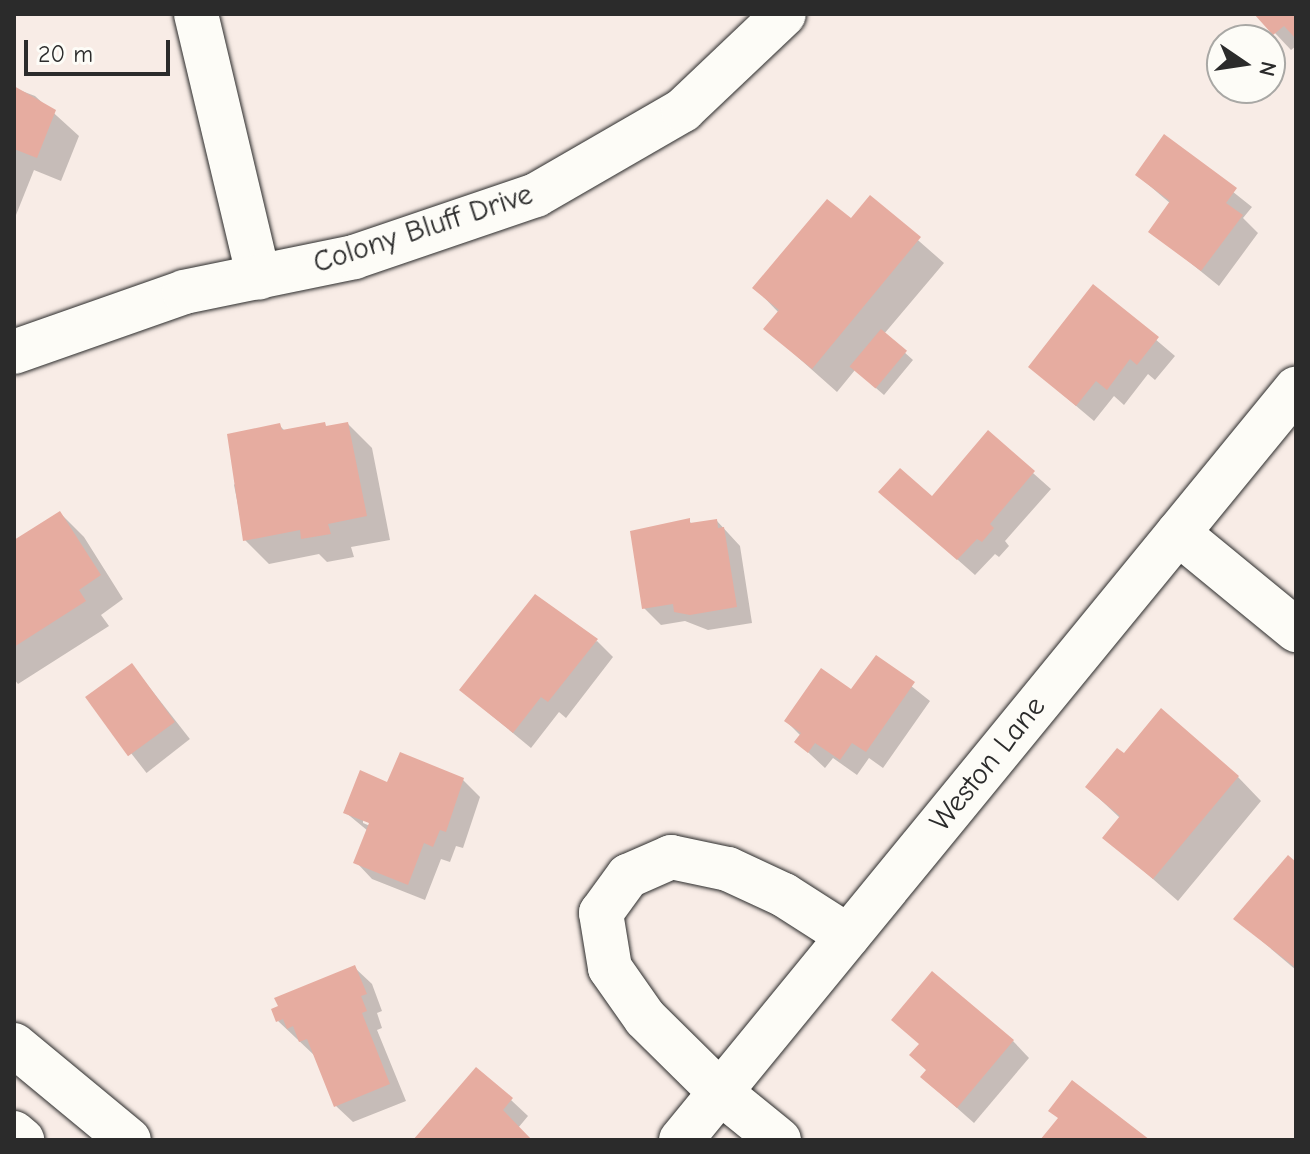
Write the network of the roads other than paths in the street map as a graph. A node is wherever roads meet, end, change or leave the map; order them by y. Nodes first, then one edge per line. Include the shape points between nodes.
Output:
1 (196, 14) edge
2 (775, 17) edge
3 (259, 278) junction
4 (14, 352) edge
5 (1296, 389) edge
6 (1178, 533) junction
7 (1296, 630) edge
8 (848, 936) junction
9 (14, 1045) edge
10 (720, 1092) junction
11 (14, 1133) edge
12 (22, 1140) edge
13 (129, 1140) edge
14 (681, 1140) edge
15 (779, 1140) edge

1 - 3 street
2 - 3 street, Colony Bluff Drive via 683,110 536,195 354,257
3 - 4 street, Colony Bluff Drive via 118,312
5 - 6 street, Weston Lane
6 - 7 street
6 - 8 street, Weston Lane
8 - 10 street, Weston Lane
8 - 10 street via 784,895 728,869 671,857 628,876 601,913 610,968 645,1018
9 - 13 street
10 - 14 street, Weston Lane
10 - 15 street
11 - 12 street

